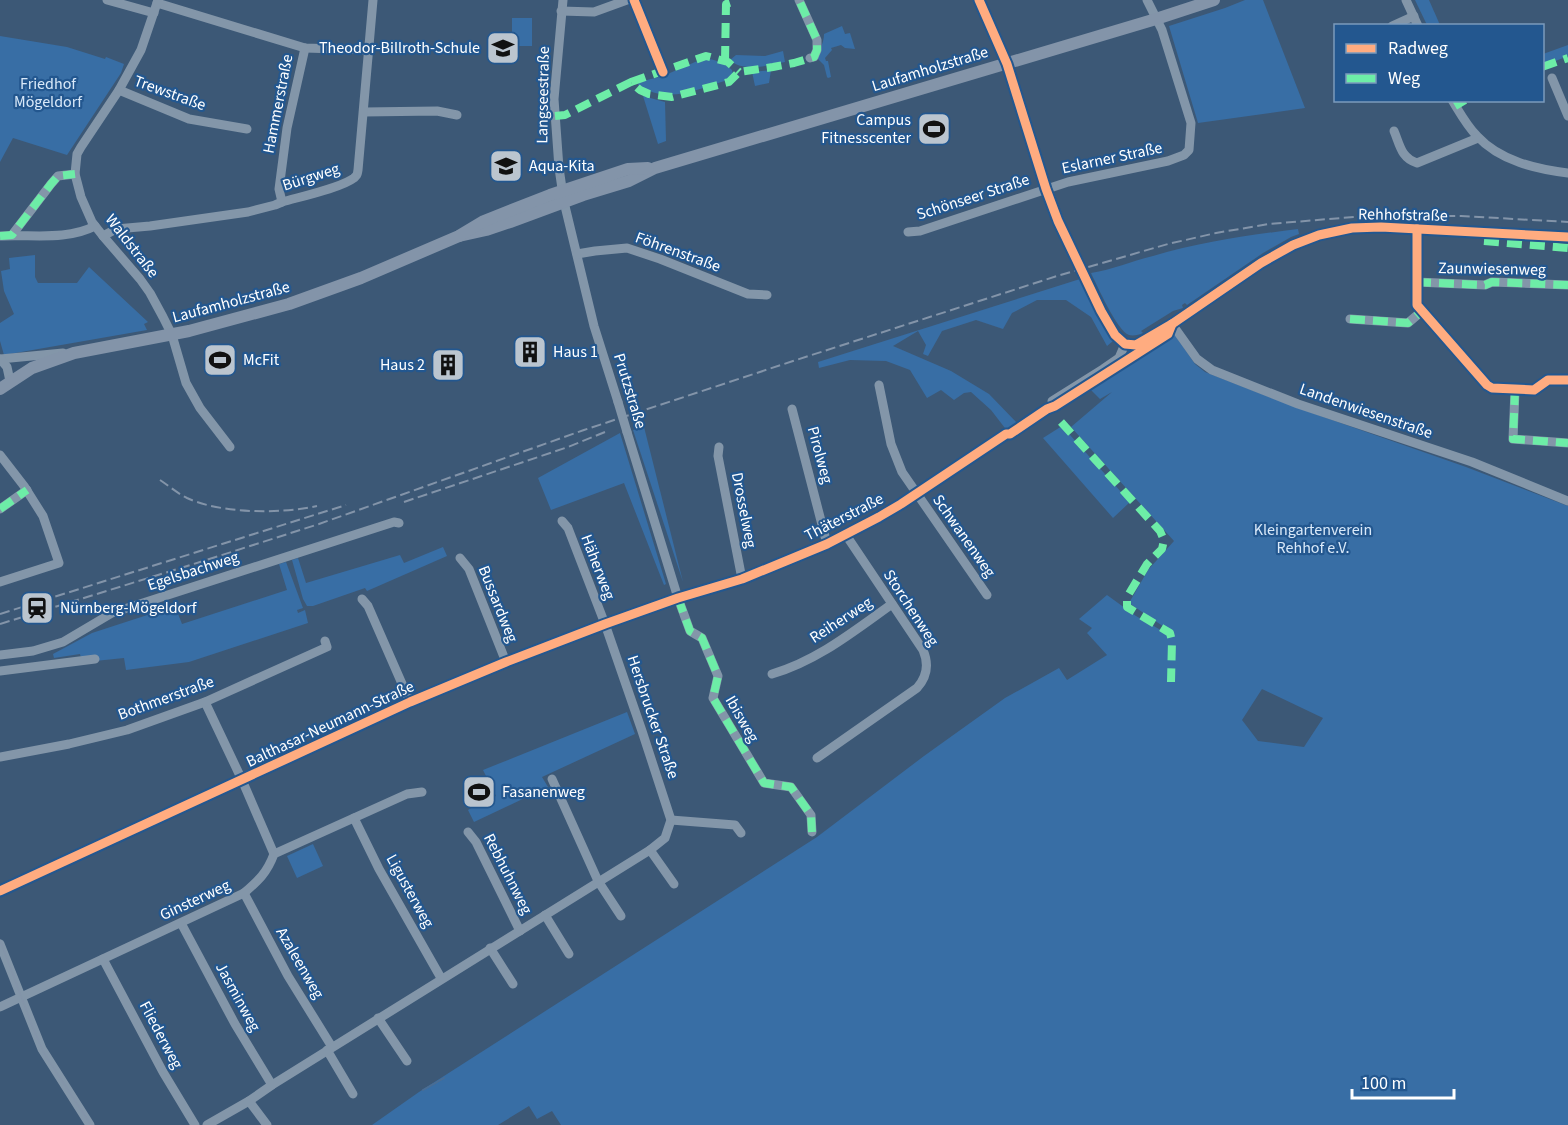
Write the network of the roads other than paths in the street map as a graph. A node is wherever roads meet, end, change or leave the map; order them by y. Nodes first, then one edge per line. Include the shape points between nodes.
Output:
1 (107, 0) edge
2 (562, 0) edge
3 (627, 0) edge
4 (798, 0) edge
5 (979, 0) edge
6 (1147, 0) edge
7 (1214, 0) edge
8 (1406, 0) edge
9 (372, 1) edge
10 (157, 2) edge
11 (561, 11) junction
12 (154, 14) junction
13 (1156, 19) junction
14 (1416, 21) edge
15 (305, 48) junction
16 (369, 50) junction
17 (810, 58) dead end
18 (1006, 64) junction
19 (1552, 78) dead end
20 (119, 90) junction
21 (1453, 102) edge
22 (364, 111) junction
23 (457, 115) dead end
24 (1568, 116) edge
25 (247, 129) dead end
26 (1394, 131) dead end
27 (1478, 138) junction
28 (1568, 173) edge
29 (75, 174) junction
30 (1046, 189) junction
31 (563, 196) junction
32 (282, 202) junction
33 (95, 226) junction
34 (1417, 229) junction
35 (908, 231) dead end
36 (12, 235) junction
37 (0, 236) edge
38 (103, 236) junction
39 (1568, 237) edge
40 (577, 254) junction
41 (1416, 282) junction
42 (1568, 285) edge
43 (768, 295) dead end
44 (1422, 311) junction
45 (1350, 319) dead end
46 (1172, 324) junction
47 (172, 335) junction
48 (1125, 344) junction
49 (74, 353) junction
50 (0, 359) edge
51 (1568, 380) edge
52 (5, 385) edge
53 (879, 385) dead end
54 (1515, 390) junction
55 (1052, 401) dead end
56 (792, 409) dead end
57 (1010, 434) dead end
58 (1568, 443) edge
59 (230, 447) dead end
60 (718, 447) dead end
61 (0, 455) edge
62 (27, 490) junction
63 (916, 494) junction
64 (1568, 501) edge
65 (0, 509) edge
66 (562, 521) dead end
67 (399, 524) dead end
68 (846, 535) junction
69 (827, 544) junction
70 (460, 558) dead end
71 (742, 579) junction
72 (0, 582) edge
73 (987, 595) dead end
74 (678, 598) junction
75 (362, 599) dead end
76 (892, 604) junction
77 (618, 620) dead end
78 (605, 624) junction
79 (325, 641) dead end
80 (0, 655) edge
81 (95, 659) dead end
82 (506, 662) junction
83 (0, 671) edge
84 (772, 674) dead end
85 (205, 702) junction
86 (410, 702) junction
87 (0, 757) edge
88 (817, 758) dead end
89 (552, 779) dead end
90 (242, 780) junction
91 (422, 792) dead end
92 (354, 818) junction
93 (671, 820) junction
94 (468, 832) dead end
95 (812, 832) dead end
96 (741, 833) dead end
97 (650, 850) junction
98 (274, 854) junction
99 (598, 881) junction
100 (674, 884) dead end
101 (0, 891) edge
102 (244, 893) junction
103 (545, 915) junction
104 (621, 916) dead end
105 (181, 923) junction
106 (520, 930) junction
107 (0, 944) edge
108 (490, 948) junction
109 (569, 954) dead end
110 (103, 959) junction
111 (441, 978) junction
112 (513, 984) dead end
113 (21, 998) junction
114 (0, 1007) edge
115 (378, 1018) junction
116 (329, 1049) junction
117 (406, 1061) dead end
118 (272, 1084) junction
119 (353, 1094) dead end
120 (249, 1101) junction
121 (90, 1125) edge
122 (195, 1125) edge
123 (207, 1125) edge
124 (267, 1125) edge

1 - 12 street
2 - 11 street, Langseestraße
3 - 11 street via 594,12
4 - 17 street via 816,40 817,50
5 - 18 street
6 - 13 street
7 - 13 main road, Laufamholzstraße
8 - 14 street
9 - 16 street, Bürgweg
10 - 12 street
10 - 15 street
11 - 31 street, Langseestraße via 554,99
12 - 20 street via 141,50
13 - 18 main road, Laufamholzstraße
13 - 30 street, Eslarner Straße via 1191,123 1189,150 1168,161
15 - 16 street
15 - 32 street, Hammerstraße via 287,128 279,189
16 - 22 street, Bürgweg
18 - 30 street
18 - 31 main road, Laufamholzstraße via 655,168 628,169
19 - 24 street
20 - 25 street, Trewstraße via 189,118
20 - 29 street via 77,154
21 - 27 street
22 - 23 street via 437,111
22 - 32 street, Bürgweg via 356,176
26 - 27 street via 1403,154 1417,162
27 - 28 street via 1521,164
29 - 33 street, Waldstraße
29 - 36 street via 58,176
30 - 35 street, Schönseer Straße via 920,231
30 - 48 street, bridge via 1101,311
31 - 40 street, Prutzstraße
31 - 47 main road, Laufamholzstraße via 486,230 459,236 290,304
32 - 38 street, Bürgweg via 248,212 116,229
33 - 36 street via 70,235
33 - 38 street, Waldstraße
34 - 39 street, Rehhofstraße
34 - 41 street
34 - 46 street, Rehhofstraße via 1352,228 1319,235 1261,262
36 - 37 street
38 - 47 street, Waldstraße via 140,279
40 - 43 street, Föhrenstraße via 627,248 748,294
40 - 74 street, Prutzstraße, bridge via 594,326
41 - 42 street, Zaunwiesenweg
41 - 44 street via 1417,305
44 - 45 street via 1408,323
44 - 54 street via 1488,385
46 - 48 street, Rehhofstraße via 1137,345
46 - 64 street, Landenwiesenstraße via 1197,359 1212,370 1298,404 1472,462
47 - 49 main road, Laufamholzstraße
47 - 59 street, Waldstraße via 186,383
48 - 55 street via 1119,358
49 - 50 street, Laufamholzstraße
49 - 52 main road via 40,364
50 - 52 street, Laufamholzstraße via 7,367
51 - 54 street via 1548,380 1534,390
53 - 63 street, Schwanenweg via 891,444
54 - 58 street via 1513,439
56 - 69 street, Pirolweg
57 - 63 street, Thäterstraße
60 - 71 street, Drosselweg
61 - 62 street
62 - 65 street
62 - 72 street via 44,516 59,564
63 - 68 street, Thäterstraße
63 - 73 street, Schwanenweg
66 - 78 street, Häherweg
67 - 80 street, Egelsbachweg via 394,522 112,613 63,642
68 - 69 street, Thäterstraße
68 - 76 street, Storchenweg
69 - 71 street, Thäterstraße
70 - 82 street, Bussardweg via 469,569
71 - 74 street, Thäterstraße
74 - 77 street
74 - 95 street, Ibisweg via 690,631 702,638 718,676 713,698 728,725 764,783 791,787 811,815
75 - 86 street
76 - 84 street, Reiherweg via 830,649
76 - 88 street, Storchenweg via 926,657 922,682
78 - 82 street, Balthasar-Neumann-Straße
78 - 93 street, Hersbrucker Straße
79 - 85 street, Bothmerstraße via 327,647
81 - 83 street
82 - 86 street, Balthasar-Neumann-Straße
85 - 87 street, Bothmerstraße via 127,730
85 - 90 street
86 - 90 street, Balthasar-Neumann-Straße
89 - 99 street
90 - 98 street
90 - 101 street, Balthasar-Neumann-Straße
91 - 92 street via 407,794
92 - 98 street
92 - 111 street, Ligusterweg
93 - 96 street via 735,825
93 - 97 street via 665,838
94 - 106 street, Rebhuhnweg
97 - 99 street
97 - 100 street
98 - 102 street, Ginsterweg via 262,877
99 - 103 street
99 - 104 street
102 - 105 street, Ginsterweg
102 - 116 street, Azaleenweg
103 - 106 street
103 - 109 street
105 - 110 street, Ginsterweg
105 - 118 street, Jasminweg
106 - 108 street
107 - 113 street
108 - 111 street
108 - 112 street
110 - 113 street, Ginsterweg
110 - 122 street, Fliederweg
111 - 115 street
113 - 114 street, Ginsterweg
113 - 121 street via 45,1055
115 - 116 street
115 - 117 street
116 - 118 street
116 - 119 street
118 - 120 street
120 - 123 street
120 - 124 street

